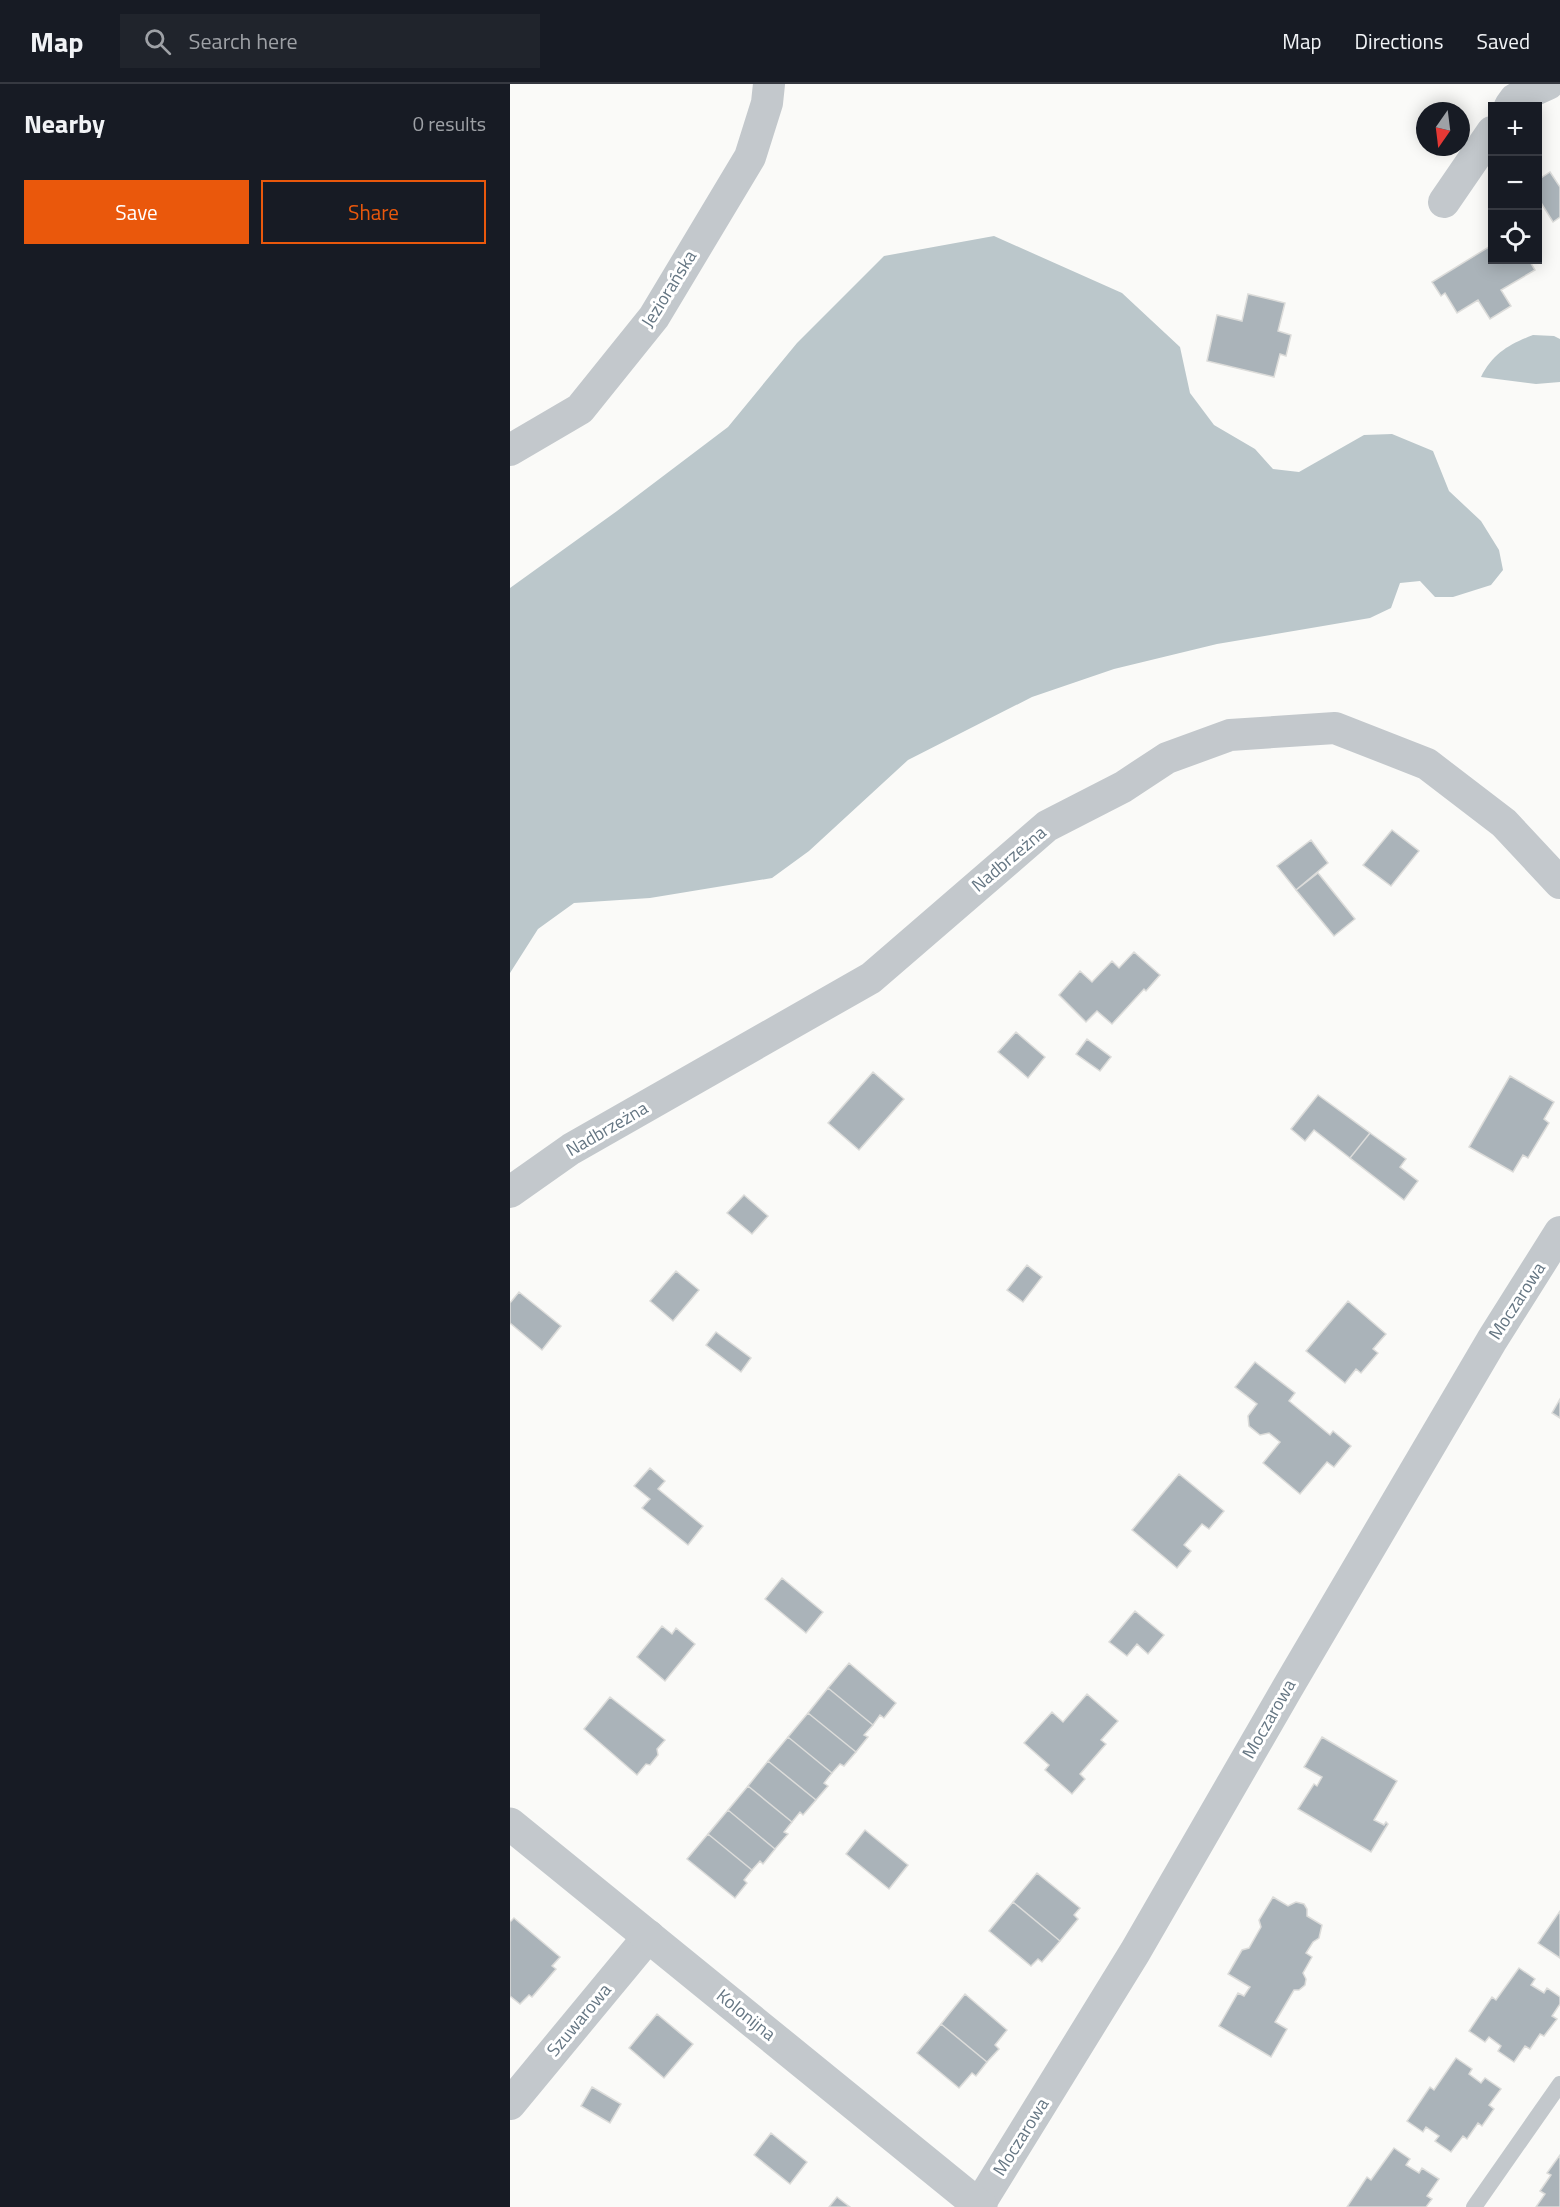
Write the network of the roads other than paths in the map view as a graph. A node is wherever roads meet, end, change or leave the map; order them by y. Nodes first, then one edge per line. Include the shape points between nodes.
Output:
1 (769, 84) edge
2 (1548, 84) edge
3 (1513, 102) edge
4 (1488, 138) edge
5 (1444, 202) dead end
6 (510, 450) edge
7 (1560, 883) edge
8 (510, 1192) edge
9 (1560, 1232) edge
10 (510, 1824) edge
11 (649, 1936) junction
12 (1560, 2084) edge
13 (510, 2104) edge
14 (980, 2206) edge
15 (1474, 2207) edge

1 - 6 street, Jeziorańska via 750,158 654,317 580,409
2 - 3 street
4 - 5 street
7 - 8 street, Nadbrzeżna via 1504,823 1427,764 1335,728 1230,735 1167,758 1123,787 1047,826 871,978 571,1149
9 - 14 street, Moczarowa via 1492,1340 1135,1952
10 - 11 street, Kolonijna
11 - 13 street, Szuwarowa
11 - 14 street, Kolonijna
12 - 15 lane

